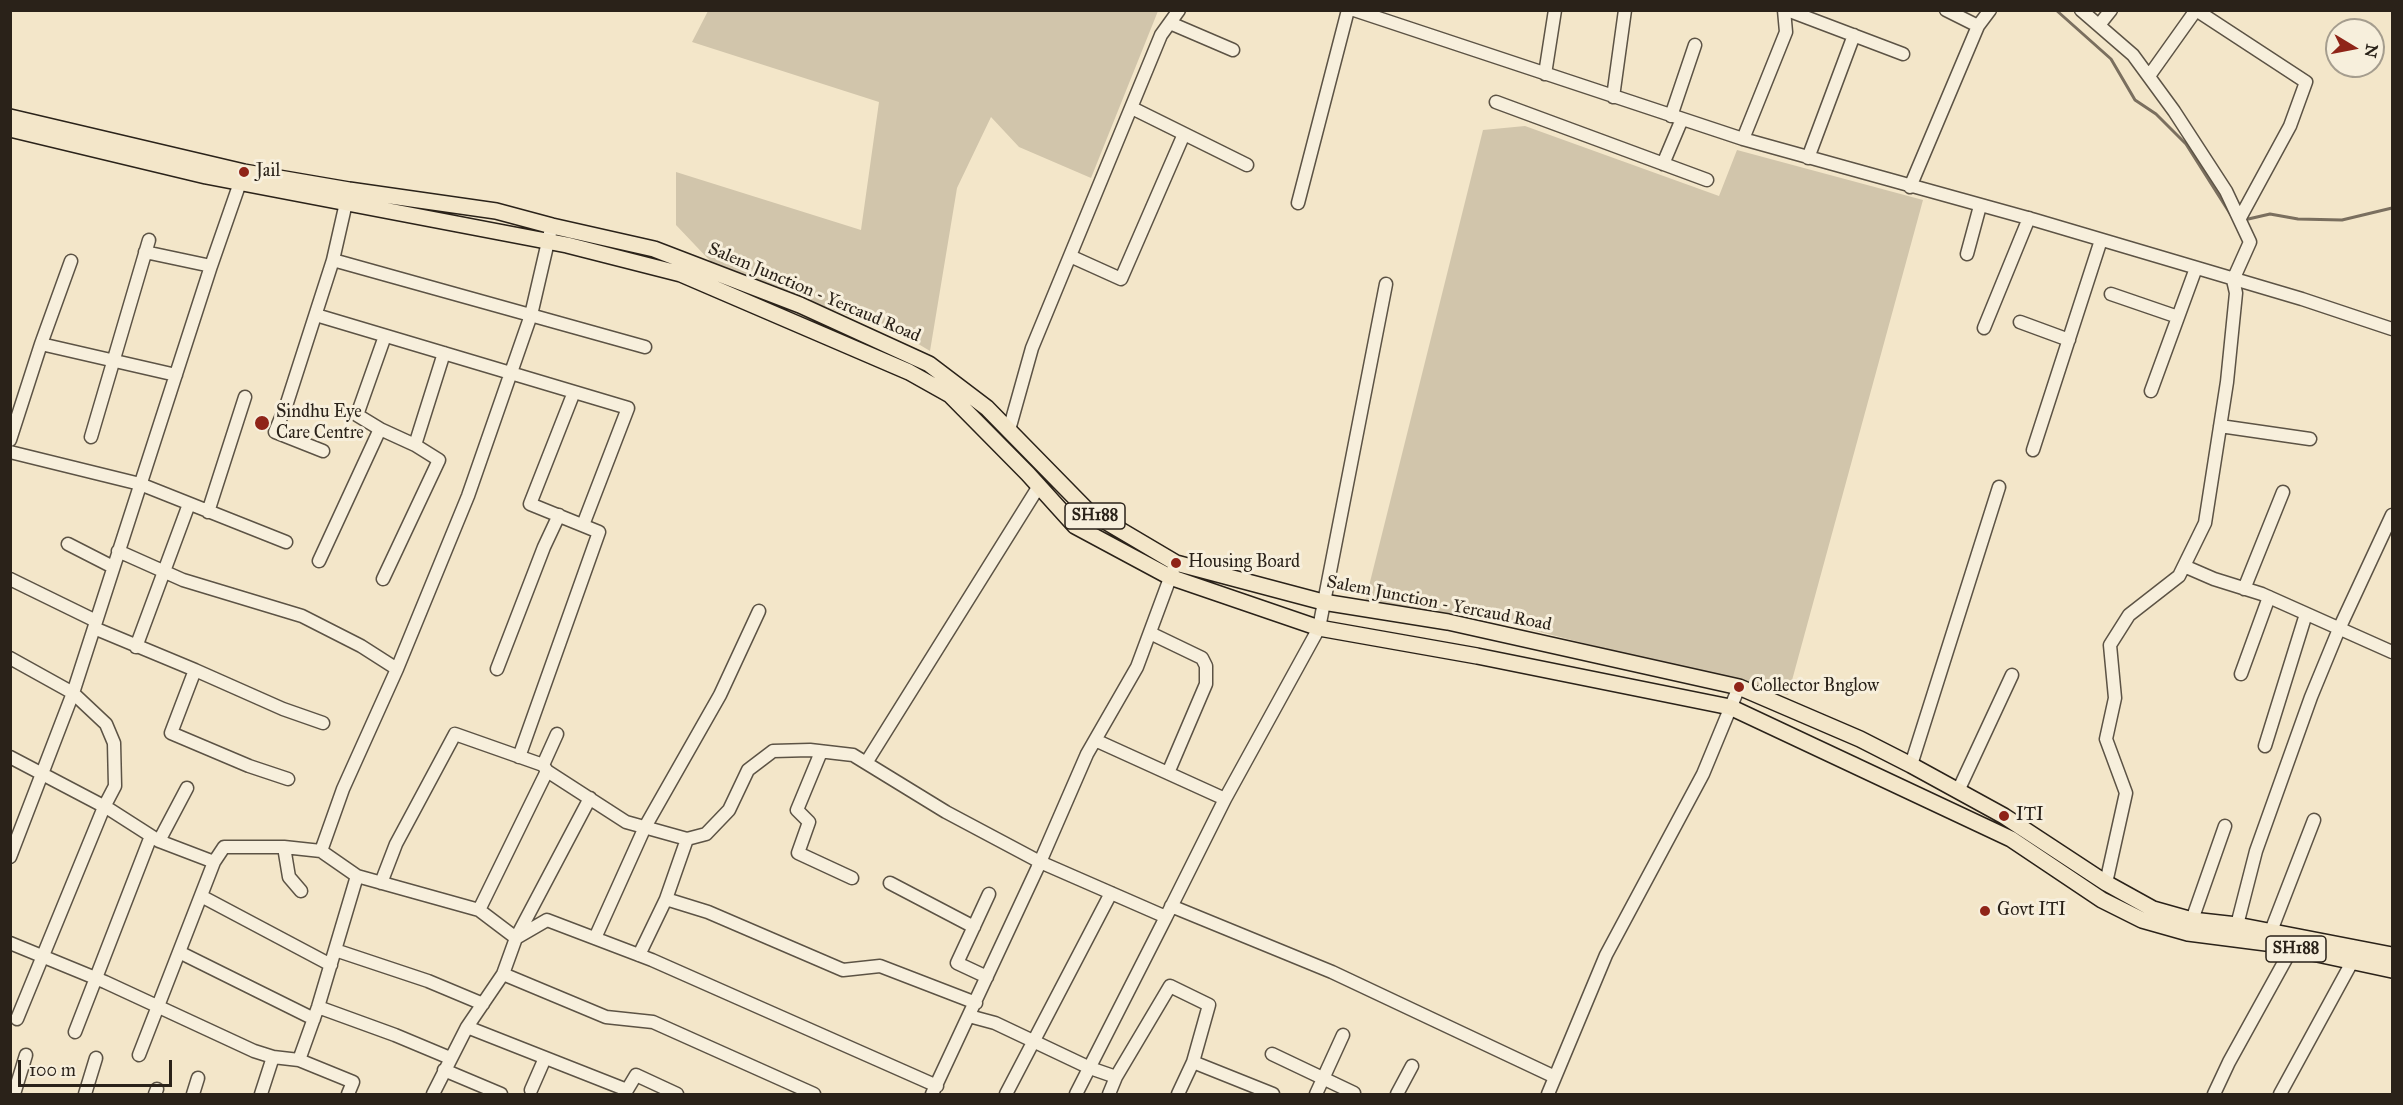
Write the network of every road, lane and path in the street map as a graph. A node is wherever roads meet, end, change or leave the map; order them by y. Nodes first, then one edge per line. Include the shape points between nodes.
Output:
1 (1179, 10) edge
2 (1348, 10) edge
3 (1354, 10) edge
4 (1555, 10) edge
5 (1625, 10) edge
6 (1786, 10) edge
7 (1946, 10) edge
8 (1990, 10) edge
9 (2081, 10) edge
10 (2111, 10) edge
11 (2196, 10) edge
12 (1170, 23) junction
13 (2099, 25) junction
14 (1978, 26) junction
15 (1854, 35) junction
16 (1695, 45) dead end
17 (1233, 50) dead end
18 (1903, 54) dead end
19 (1545, 74) junction
20 (2149, 76) junction
21 (1613, 96) junction
22 (1496, 102) dead end
23 (1132, 108) junction
24 (10, 117) edge
25 (1676, 117) junction
26 (10, 129) edge
27 (1184, 134) junction
28 (1743, 139) junction
29 (1808, 158) junction
30 (1663, 164) junction
31 (1247, 165) dead end
32 (242, 177) junction
33 (1707, 180) dead end
34 (1910, 186) junction
35 (347, 196) junction
36 (1298, 203) dead end
37 (1980, 206) junction
38 (2029, 218) junction
39 (2240, 218) junction
40 (550, 234) junction
41 (2101, 240) junction
42 (1967, 254) dead end
43 (1070, 256) junction
44 (333, 260) junction
45 (71, 261) dead end
46 (211, 266) junction
47 (2196, 268) junction
48 (2233, 280) junction
49 (1386, 284) dead end
50 (2111, 294) dead end
51 (316, 315) junction
52 (531, 315) junction
53 (2178, 317) junction
54 (2020, 322) dead end
55 (1984, 328) dead end
56 (2392, 329) edge
57 (385, 336) junction
58 (2069, 340) junction
59 (41, 344) junction
60 (645, 347) dead end
61 (444, 353) junction
62 (113, 362) junction
63 (512, 373) junction
64 (176, 375) junction
65 (2151, 391) dead end
66 (574, 392) junction
67 (245, 397) dead end
68 (2220, 426) junction
69 (380, 429) junction
70 (1009, 430) junction
71 (91, 437) dead end
72 (2310, 439) dead end
73 (10, 440) edge
74 (415, 445) junction
75 (2033, 450) dead end
76 (323, 451) dead end
77 (10, 452) edge
78 (140, 484) junction
79 (1039, 486) junction
80 (1999, 487) dead end
81 (2283, 492) dead end
82 (189, 504) junction
83 (208, 512) junction
84 (2392, 514) edge
85 (559, 515) junction
86 (582, 525) junction
87 (286, 542) dead end
88 (68, 544) dead end
89 (118, 551) junction
90 (319, 561) dead end
91 (2184, 566) junction
92 (113, 567) junction
93 (1173, 570) junction
94 (164, 572) junction
95 (10, 579) edge
96 (383, 579) dead end
97 (2244, 589) junction
98 (2269, 597) junction
99 (1323, 602) junction
100 (759, 611) dead end
101 (2306, 614) junction
102 (95, 625) junction
103 (1319, 628) junction
104 (2339, 629) junction
105 (1150, 633) junction
106 (136, 647) junction
107 (2392, 652) edge
108 (10, 658) edge
109 (397, 669) junction
110 (497, 669) dead end
111 (195, 670) junction
112 (2241, 674) dead end
113 (2012, 675) dead end
114 (1739, 687) junction
115 (73, 693) junction
116 (1730, 707) junction
117 (322, 723) dead end
118 (557, 734) dead end
119 (1095, 740) junction
120 (2265, 746) dead end
121 (821, 752) junction
122 (10, 757) edge
123 (519, 757) junction
124 (867, 764) junction
125 (1911, 765) junction
126 (545, 768) junction
127 (1168, 773) junction
128 (44, 774) junction
129 (288, 779) dead end
130 (187, 788) dead end
131 (1958, 790) junction
132 (590, 798) junction
133 (1225, 799) junction
134 (104, 807) junction
135 (2314, 820) dead end
136 (2225, 826) dead end
137 (645, 827) junction
138 (155, 838) junction
139 (687, 839) junction
140 (284, 847) junction
141 (321, 851) junction
142 (10, 857) edge
143 (214, 862) junction
144 (1040, 862) junction
145 (357, 876) junction
146 (852, 878) dead end
147 (381, 883) junction
148 (890, 883) dead end
149 (2106, 883) junction
150 (301, 891) dead end
151 (1111, 893) junction
152 (989, 894) dead end
153 (201, 896) junction
154 (666, 899) junction
155 (479, 910) junction
156 (1168, 912) junction
157 (2237, 924) junction
158 (974, 927) junction
159 (2195, 927) junction
160 (2271, 931) junction
161 (516, 938) junction
162 (595, 938) junction
163 (10, 943) edge
164 (2292, 948) junction
165 (335, 950) junction
166 (179, 952) junction
167 (639, 955) junction
168 (2392, 955) edge
169 (43, 956) junction
170 (2352, 962) junction
171 (331, 965) junction
172 (2392, 970) edge
173 (503, 974) junction
174 (987, 977) junction
175 (96, 978) junction
176 (976, 1003) junction
177 (483, 1004) junction
178 (159, 1007) junction
179 (318, 1007) junction
180 (969, 1016) junction
181 (17, 1019) dead end
182 (314, 1019) junction
183 (467, 1027) junction
184 (75, 1032) dead end
185 (1343, 1035) dead end
186 (1033, 1042) junction
187 (139, 1054) dead end
188 (1272, 1054) dead end
189 (26, 1055) dead end
190 (273, 1057) junction
191 (96, 1058) dead end
192 (450, 1058) junction
193 (545, 1058) junction
194 (299, 1060) junction
195 (1193, 1062) junction
196 (1412, 1066) dead end
197 (1089, 1068) junction
198 (444, 1070) junction
199 (1116, 1077) junction
200 (1556, 1077) junction
201 (198, 1078) dead end
202 (1324, 1078) junction
203 (531, 1090) dead end
204 (934, 1090) edge
205 (13, 1093) edge
206 (1354, 1093) dead end
207 (85, 1095) edge
208 (193, 1095) edge
209 (261, 1095) edge
210 (348, 1095) edge
211 (433, 1095) edge
212 (501, 1095) edge
213 (676, 1095) edge
214 (814, 1095) edge
215 (1006, 1095) edge
216 (1076, 1095) edge
217 (1109, 1095) edge
218 (1178, 1095) edge
219 (1274, 1095) edge
220 (1316, 1095) edge
221 (1397, 1095) edge
222 (1548, 1095) edge
223 (2214, 1095) edge
224 (2280, 1095) edge

1 - 12 street
2 - 36 street
3 - 19 street
4 - 19 street
5 - 21 street
6 - 15 street
6 - 28 street via 1786,32
7 - 14 street
8 - 14 street
9 - 13 street
10 - 13 street
11 - 20 street
11 - 39 street via 2306,82 2290,126
12 - 17 street
12 - 23 street via 1161,35
13 - 20 street via 2133,55
14 - 34 street
15 - 18 street
15 - 29 street
16 - 25 street
19 - 21 street
20 - 39 street
21 - 25 street
22 - 30 street
23 - 27 street
23 - 43 street
24 - 32 main road, SH188
25 - 28 street
25 - 30 street
26 - 32 main road, SH188 via 206,176
27 - 31 street
27 - 43 street via 1121,279
28 - 29 street
29 - 34 street
30 - 33 street
32 - 35 main road, SH188
32 - 46 street
34 - 37 street
35 - 40 main road, SH188
35 - 44 street
37 - 38 street
37 - 42 street
38 - 41 street
38 - 55 street
39 - 48 street via 2250,242
40 - 52 street
40 - 70 main road, Salem Junction - Yercaud Road / SH188 via 654,249 811,310 929,364
40 - 79 main road, SH188 via 681,274 909,372 950,395
41 - 47 street
41 - 58 street
43 - 70 street via 1032,348
44 - 51 street
44 - 52 street
45 - 59 street
46 - 62 street via 147,246
46 - 64 street
47 - 48 street
47 - 53 street
48 - 56 street
48 - 68 street via 2236,294
49 - 99 street
50 - 53 street
51 - 57 street
51 - 76 street via 275,432
52 - 60 street
52 - 63 street
53 - 65 street
54 - 58 street
57 - 61 street
57 - 69 street via 357,415
58 - 75 street
59 - 62 street
59 - 73 street
61 - 63 street
61 - 74 street
62 - 64 street
62 - 71 street
63 - 66 street
63 - 109 street via 468,496
64 - 78 street
66 - 85 street via 530,504
66 - 86 street via 628,408
67 - 83 street
68 - 72 street
68 - 91 street via 2205,523
69 - 74 street
69 - 90 street
70 - 93 main road, Salem Junction - Yercaud Road / SH188 via 1088,511
74 - 96 street via 439,460
77 - 78 street
78 - 82 street
78 - 89 street
79 - 93 main road, SH188 via 1075,526
79 - 124 street
80 - 125 street
81 - 97 street
82 - 83 street
82 - 94 street
83 - 87 street
84 - 104 street
85 - 86 street
85 - 110 street
86 - 123 street via 599,532
88 - 92 street
89 - 92 street
89 - 94 street
91 - 97 street
91 - 149 street via 2180,576 2129,615 2110,645 2115,698 2106,739 2126,793
92 - 102 street
93 - 99 main road, Salem Junction - Yercaud Road / SH188
93 - 103 main road, SH188
93 - 105 street
94 - 106 street
94 - 109 street via 302,616
95 - 102 street
97 - 98 street
98 - 101 street
98 - 112 street
99 - 103 street
99 - 114 main road, Salem Junction - Yercaud Road / SH188 via 1448,622
100 - 137 street via 720,695
101 - 104 street
101 - 120 street
102 - 106 street
102 - 115 street
103 - 116 main road, SH188
103 - 133 street
104 - 107 street
104 - 157 street via 2256,851
105 - 119 street via 1137,667
105 - 127 street via 1202,658 1206,666 1206,684
106 - 111 street
108 - 115 street
109 - 141 street via 343,789
111 - 117 street via 283,710
111 - 129 street via 171,733
113 - 131 street
114 - 116 street
114 - 125 main road, Salem Junction - Yercaud Road / SH188
115 - 128 street
115 - 134 street via 106,724 114,743 115,786
116 - 159 main road, SH188 via 2011,839 2102,900 2142,920
116 - 200 street via 1703,774 1606,955
118 - 126 street
119 - 127 street
119 - 144 street
121 - 124 street via 853,755
121 - 139 street via 773,751 748,770 729,810 706,834
121 - 146 street via 797,810 809,822 798,853
122 - 128 street
123 - 126 street
123 - 147 street via 455,734 396,844
124 - 144 street
125 - 131 main road, Salem Junction - Yercaud Road / SH188
126 - 132 street
126 - 155 street
127 - 133 street
128 - 134 street
128 - 142 street
130 - 138 street
131 - 149 main road, Salem Junction - Yercaud Road / SH188
132 - 137 street via 626,822
132 - 161 street
133 - 156 street
134 - 138 street
134 - 169 street
135 - 160 street
136 - 159 street
137 - 139 street
137 - 162 street
138 - 143 street
138 - 175 street
139 - 154 street
140 - 141 street
140 - 143 street via 224,847
140 - 150 street via 289,877
141 - 145 street
143 - 153 street
144 - 151 street
144 - 174 street
145 - 147 street
145 - 165 street
147 - 155 street
148 - 158 street
149 - 159 main road, Salem Junction - Yercaud Road / SH188
151 - 156 street
151 - 186 street
152 - 158 street
153 - 166 street
153 - 171 street
154 - 167 street
154 - 176 street via 708,912 843,970 880,966
155 - 161 street
156 - 197 street
156 - 200 street via 1332,972
157 - 159 main road
157 - 160 main road
158 - 174 street via 957,963
159 - 164 main road, Salem Junction - Yercaud Road / SH188
160 - 168 main road
161 - 162 street via 547,920
161 - 173 street
162 - 167 street
163 - 169 street
164 - 170 main road, Salem Junction - Yercaud Road / SH188
164 - 223 street
165 - 171 street
165 - 177 street
166 - 178 street
166 - 182 street
167 - 204 street
169 - 175 street
169 - 181 street
170 - 172 main road, Salem Junction - Yercaud Road / SH188
170 - 224 street
171 - 179 street
173 - 177 street
173 - 214 street via 606,1017 653,1022
174 - 176 street
175 - 178 street
175 - 184 street
176 - 180 street
177 - 183 street
178 - 187 street
178 - 190 street
179 - 182 street
179 - 192 street
180 - 186 street via 995,1023
180 - 204 street
182 - 194 street
183 - 192 street
183 - 193 street
185 - 202 street
186 - 197 street
186 - 215 street
188 - 202 street
189 - 205 street
190 - 194 street
190 - 209 street
191 - 207 street
192 - 198 street
193 - 203 street
193 - 213 street via 627,1090 636,1075
194 - 210 street via 353,1082
195 - 199 street via 1209,1005 1170,986
195 - 218 street
195 - 219 street
196 - 221 street
197 - 199 street
197 - 216 street
198 - 211 street
198 - 212 street
199 - 217 street
200 - 222 street
201 - 208 street
202 - 206 street
202 - 220 street

